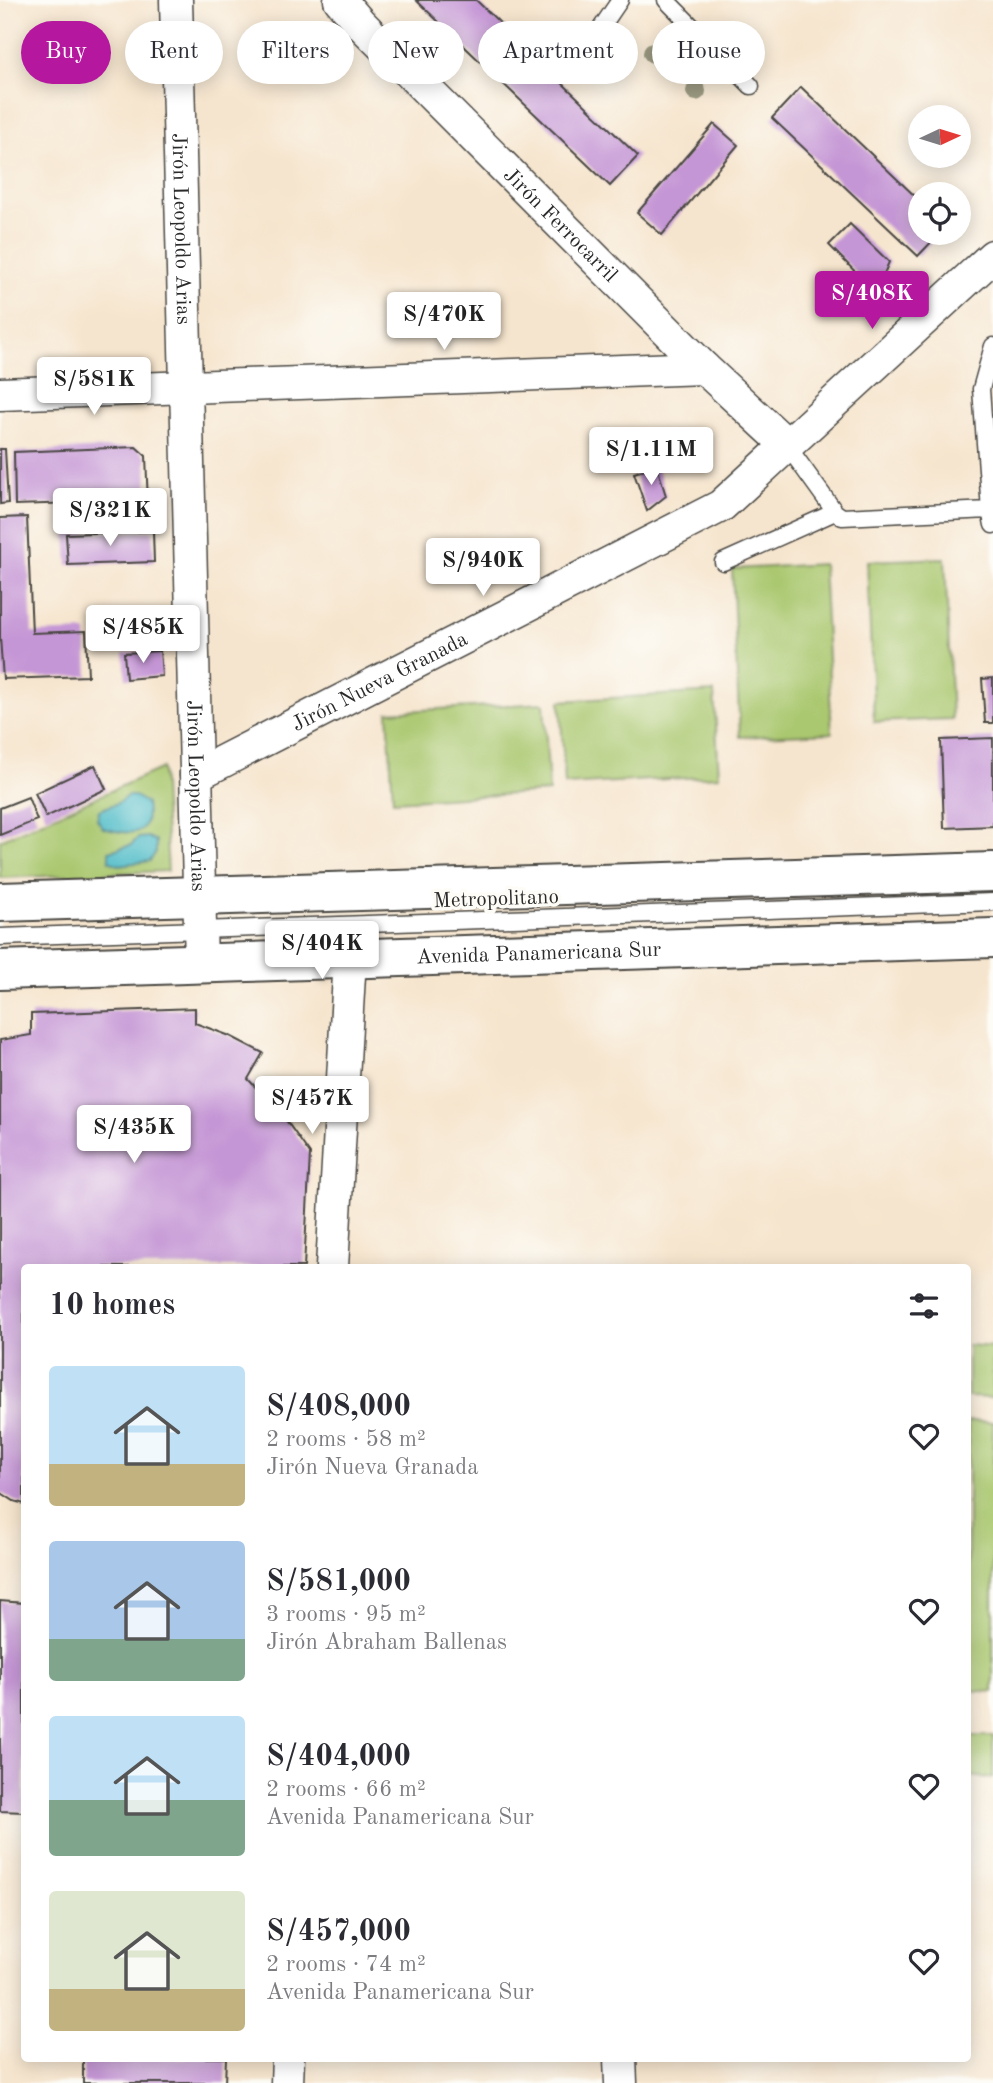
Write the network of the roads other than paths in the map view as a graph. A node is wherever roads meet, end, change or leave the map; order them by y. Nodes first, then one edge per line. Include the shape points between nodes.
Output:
1 (176, 0) edge
2 (340, 0) edge
3 (620, 0) edge
4 (666, 0) edge
5 (606, 21) edge
6 (751, 86) dead end
7 (993, 256) edge
8 (993, 346) edge
9 (704, 368) junction
10 (186, 388) junction
11 (0, 394) edge
12 (786, 444) junction
13 (835, 512) junction
14 (992, 517) edge
15 (723, 562) dead end
16 (196, 775) junction
17 (993, 872) edge
18 (0, 902) edge
19 (993, 902) edge
20 (200, 930) junction
21 (0, 937) edge
22 (993, 938) edge
23 (341, 968) junction
24 (0, 970) edge
25 (332, 1264) edge
26 (288, 2062) edge
27 (620, 2062) edge
28 (287, 2083) edge
29 (621, 2083) edge

1 - 10 street, Jirón Leopoldo Arias
2 - 9 street, Jirón Ferrocarril
3 - 5 lane
4 - 6 lane
7 - 12 street, Jirón Nueva Granada
8 - 14 lane via 981,389
9 - 10 street
9 - 12 street, Jirón Ferrocarril
10 - 11 street
10 - 16 street, Jirón Leopoldo Arias
12 - 13 lane
12 - 16 street, Jirón Nueva Granada via 721,506
13 - 14 lane via 849,518
13 - 15 lane
16 - 20 street, Jirón Leopoldo Arias
17 - 20 main road, Avenida Panamericana Sur
18 - 20 main road, Avenida Panamericana Sur
19 - 20 lane, Metropolitano
20 - 21 lane, Metropolitano
20 - 23 main road, Avenida Panamericana Sur
20 - 24 main road, Avenida Panamericana Sur
22 - 23 main road, Avenida Panamericana Sur
23 - 25 street
26 - 28 street
27 - 29 street

